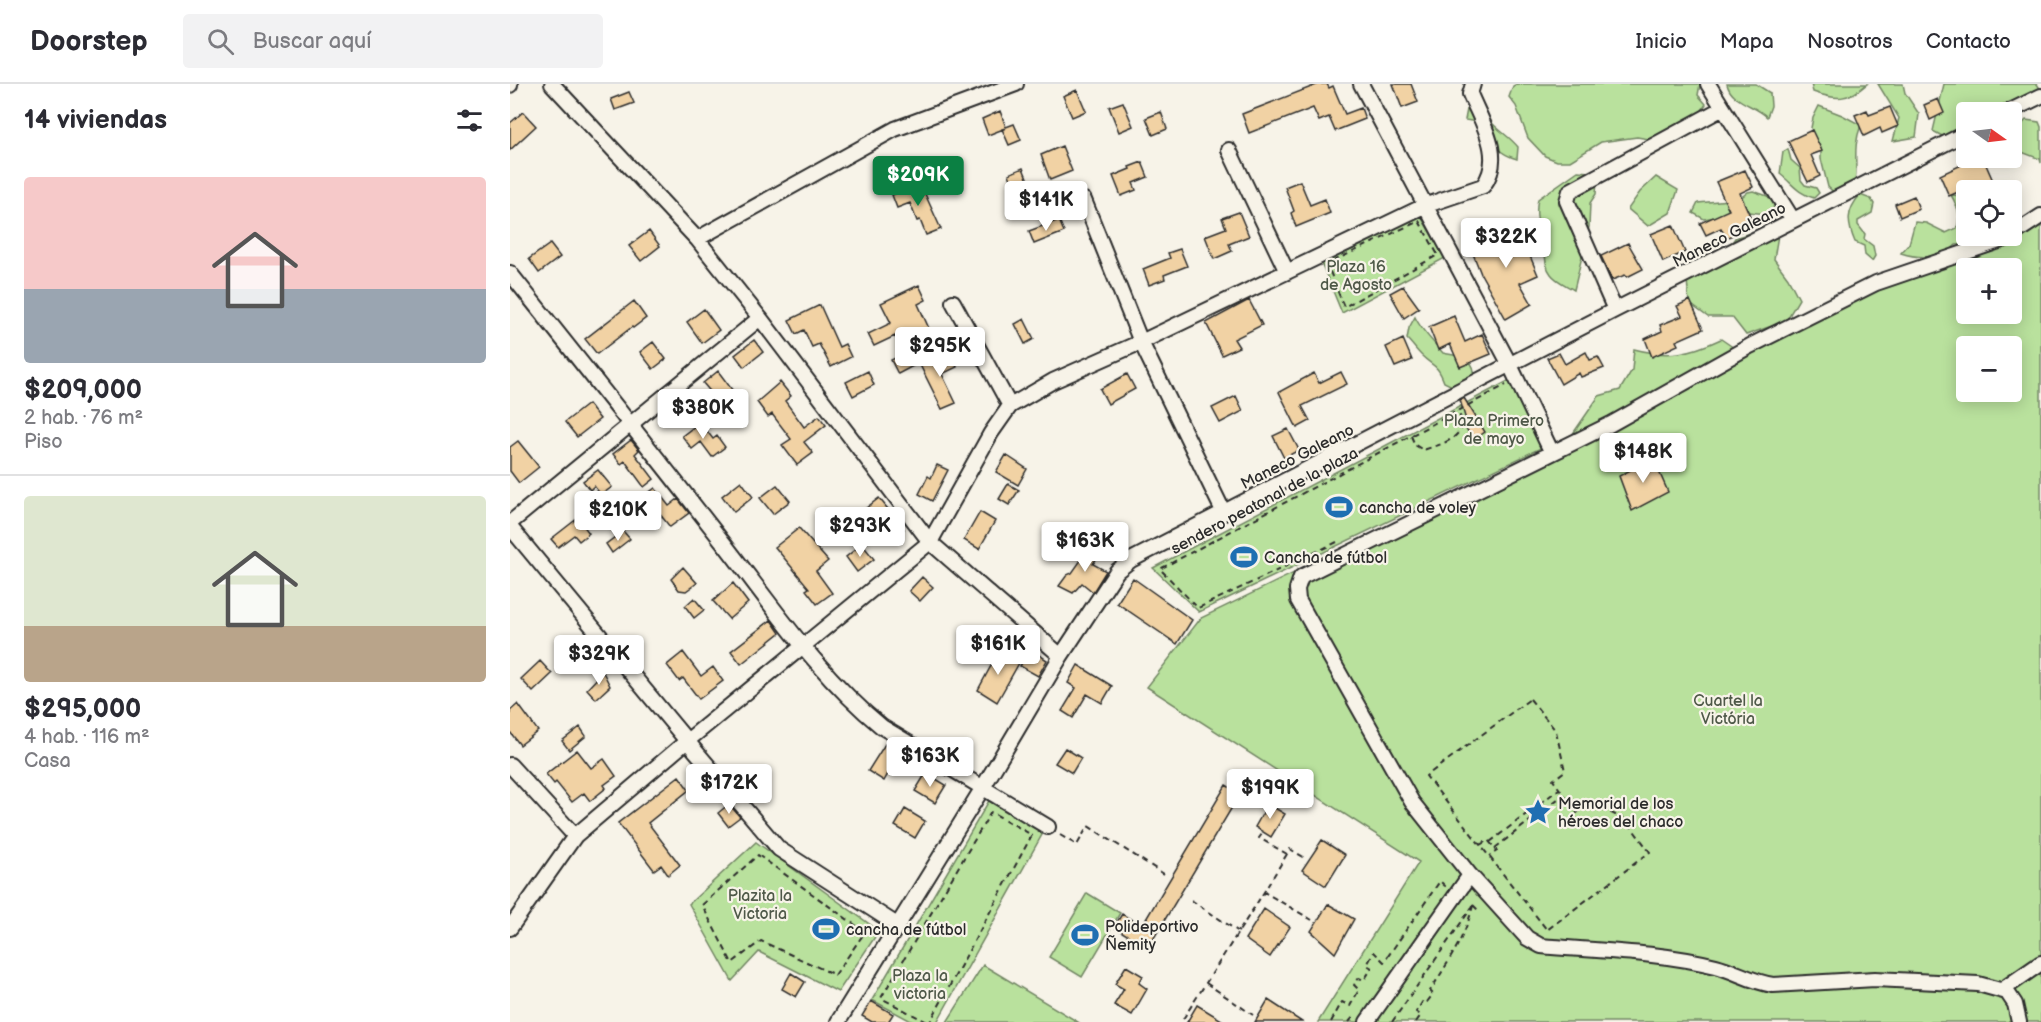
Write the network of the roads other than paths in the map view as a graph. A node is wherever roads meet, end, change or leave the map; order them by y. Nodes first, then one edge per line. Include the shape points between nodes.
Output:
1 (552, 84) edge
2 (1016, 84) edge
3 (1361, 84) edge
4 (1473, 84) edge
5 (1708, 84) edge
6 (2041, 96) edge
7 (2022, 105) edge
8 (1722, 108) junction
9 (1956, 138) edge
10 (1229, 150) dead end
11 (1084, 200) dead end
12 (1424, 206) junction
13 (2041, 216) edge
14 (1793, 219) junction
15 (2022, 228) edge
16 (697, 239) junction
17 (1984, 246) edge
18 (1287, 272) junction
19 (510, 273) edge
20 (953, 302) dead end
21 (1615, 310) junction
22 (760, 318) junction
23 (1141, 342) junction
24 (1510, 364) junction
25 (1010, 406) junction
26 (631, 424) junction
27 (1552, 453) junction
28 (1224, 513) junction
29 (510, 523) edge
30 (510, 527) edge
31 (930, 542) junction
32 (804, 646) junction
33 (1061, 656) junction
34 (687, 741) junction
35 (510, 765) edge
36 (982, 789) junction
37 (1048, 827) road end
38 (575, 836) junction
39 (1470, 875) junction
40 (897, 925) junction
41 (510, 928) edge
42 (2041, 963) edge
43 (2002, 990) junction
44 (838, 1022) edge
45 (1366, 1022) edge
46 (2019, 1022) edge

1 - 16 street
2 - 16 street via 895,129
3 - 12 street
4 - 12 street via 1470,94 1493,152 1491,172 1483,186
5 - 8 street
6 - 7 street
8 - 14 street
8 - 21 street via 1567,196
9 - 14 street, Maneco Galeano
10 - 18 street
11 - 23 street
12 - 18 street
12 - 24 street
13 - 15 street
14 - 21 street, Maneco Galeano
16 - 22 street
17 - 27 street via 1876,283
18 - 23 street
19 - 26 street
20 - 25 street
21 - 24 street, Maneco Galeano
22 - 26 street
22 - 31 street
23 - 25 street via 1053,381
23 - 28 street
24 - 27 street
24 - 28 street, Maneco Galeano
25 - 31 street
26 - 29 street
26 - 32 street
27 - 39 street via 1300,577 1297,589 1298,600 1412,802
28 - 33 street, Maneco Galeano via 1117,571
30 - 34 street
31 - 32 street
31 - 33 street
32 - 34 street
32 - 36 street via 882,727
33 - 36 street, Maneco Galeano
34 - 38 street
34 - 40 street via 779,849
35 - 38 street
36 - 37 street
36 - 40 street, Maneco Galeano
38 - 41 street
39 - 43 street via 1527,938 1541,945 1652,955 1717,966 1773,985 1875,979 1978,984
39 - 45 street
40 - 44 street, Maneco Galeano
42 - 43 street
43 - 46 street via 2015,1004

